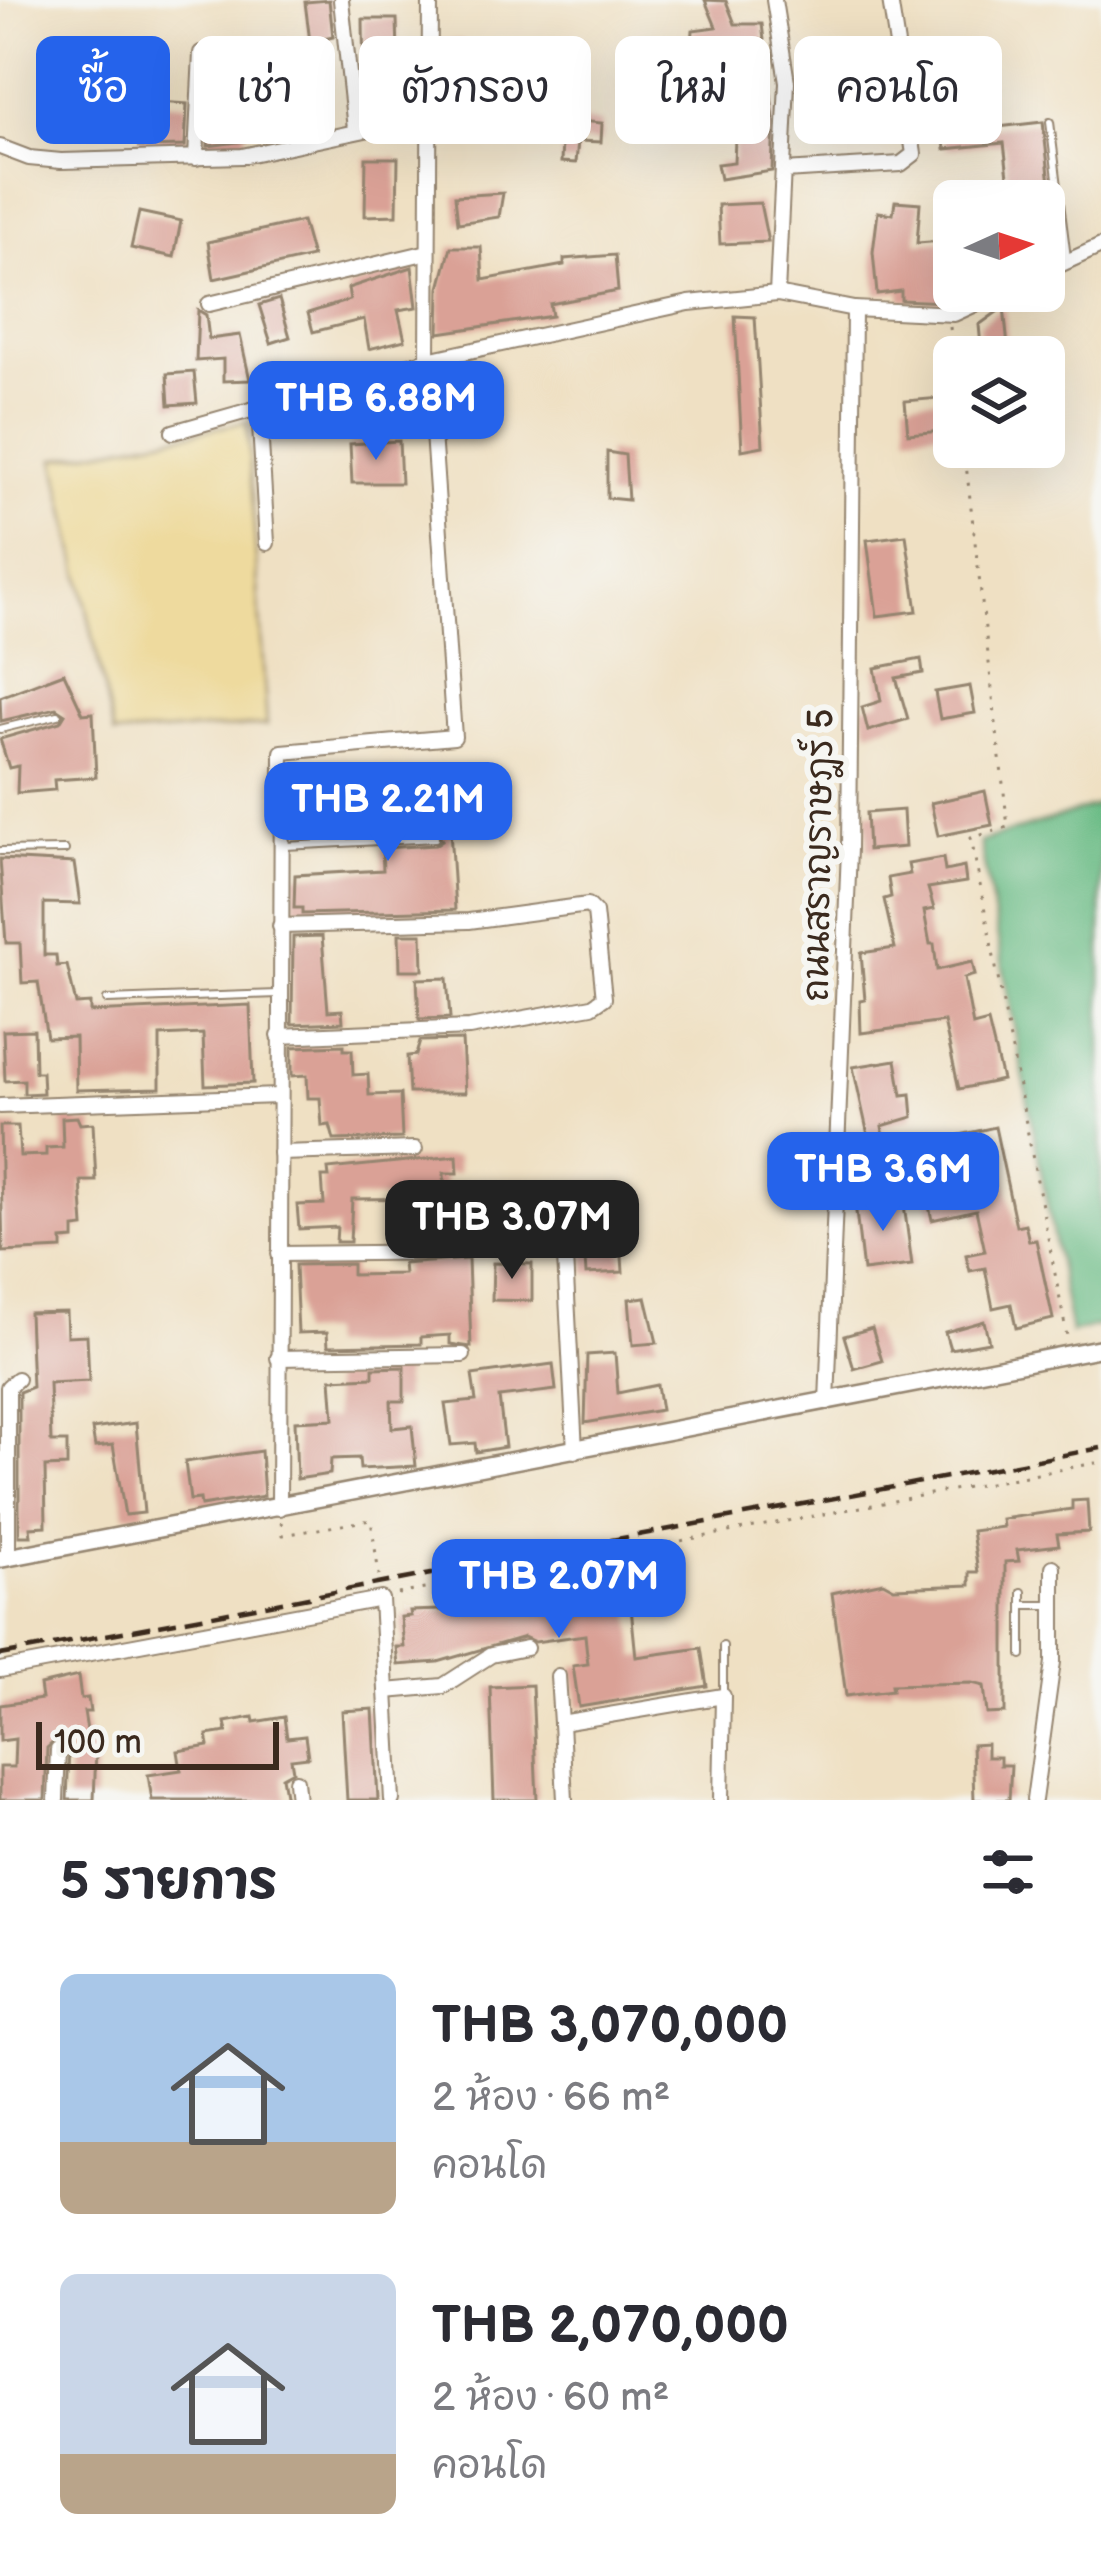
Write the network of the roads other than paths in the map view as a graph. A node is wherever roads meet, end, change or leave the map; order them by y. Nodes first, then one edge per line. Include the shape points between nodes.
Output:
1 (341, 0) edge
2 (430, 0) edge
3 (774, 0) edge
4 (890, 0) edge
5 (429, 36) edge
6 (1050, 122) dead end
7 (359, 128) edge
8 (355, 129) junction
9 (197, 144) edge
10 (427, 144) edge
11 (0, 146) edge
12 (196, 158) junction
13 (784, 171) junction
14 (1101, 246) edge
15 (428, 252) junction
16 (1068, 261) junction
17 (1065, 262) edge
18 (777, 294) junction
19 (209, 304) dead end
20 (854, 309) junction
21 (953, 312) edge
22 (428, 360) junction
23 (260, 409) junction
24 (172, 432) dead end
25 (267, 543) dead end
26 (58, 715) dead end
27 (0, 729) edge
28 (435, 838) dead end
29 (281, 846) junction
30 (65, 850) dead end
31 (0, 851) edge
32 (280, 926) junction
33 (280, 994) junction
34 (106, 1000) dead end
35 (279, 1036) junction
36 (279, 1096) junction
37 (0, 1106) edge
38 (415, 1149) dead end
39 (280, 1153) junction
40 (563, 1218) dead end
41 (459, 1252) dead end
42 (279, 1254) junction
43 (1101, 1348) edge
44 (463, 1355) dead end
45 (278, 1358) junction
46 (17, 1379) dead end
47 (827, 1402) junction
48 (575, 1451) junction
49 (279, 1508) junction
50 (4, 1558) edge
51 (1053, 1567) dead end
52 (1022, 1592) dead end
53 (1054, 1604) junction
54 (1022, 1605) junction
55 (722, 1646) dead end
56 (526, 1648) dead end
57 (1022, 1655) dead end
58 (0, 1670) edge
59 (558, 1676) dead end
60 (386, 1691) junction
61 (723, 1696) junction
62 (561, 1723) junction
63 (58, 1750) dead end
64 (296, 1781) dead end
65 (56, 1800) edge
66 (298, 1800) edge
67 (392, 1800) edge
68 (565, 1800) edge
69 (721, 1800) edge
70 (1034, 1800) edge

1 - 8 street
2 - 5 street
3 - 13 street via 788,82
4 - 13 street via 914,154 901,164
6 - 16 lane
7 - 8 street
8 - 12 street via 242,157
9 - 12 street
10 - 15 street
11 - 12 street via 61,161
13 - 18 street
14 - 16 street
15 - 19 street
15 - 22 street
16 - 17 street
18 - 20 street
18 - 22 street via 688,303
20 - 21 street
20 - 47 street, ถนนสราญราษฎร์ 5 via 849,848
22 - 23 street
22 - 29 street via 454,737 282,752
23 - 24 street
23 - 25 street
26 - 27 lane
28 - 29 lane
29 - 32 street
30 - 31 lane
32 - 33 street
32 - 35 street via 469,921 588,905 604,998 469,1028
33 - 34 lane
33 - 35 street
35 - 36 street
36 - 37 street
36 - 39 street
38 - 39 street
39 - 42 street
40 - 48 street
41 - 42 street
42 - 45 street
43 - 47 street
44 - 45 street
45 - 49 street
46 - 50 street via 4,1416
47 - 48 street
48 - 49 street
49 - 50 street
51 - 53 street
52 - 54 lane
53 - 54 lane
53 - 70 street
54 - 57 lane
55 - 61 lane
56 - 60 street via 491,1655 443,1686
58 - 60 street via 381,1598
59 - 62 street
60 - 67 street
61 - 62 street
61 - 69 street
62 - 68 street
63 - 65 street
64 - 66 street

